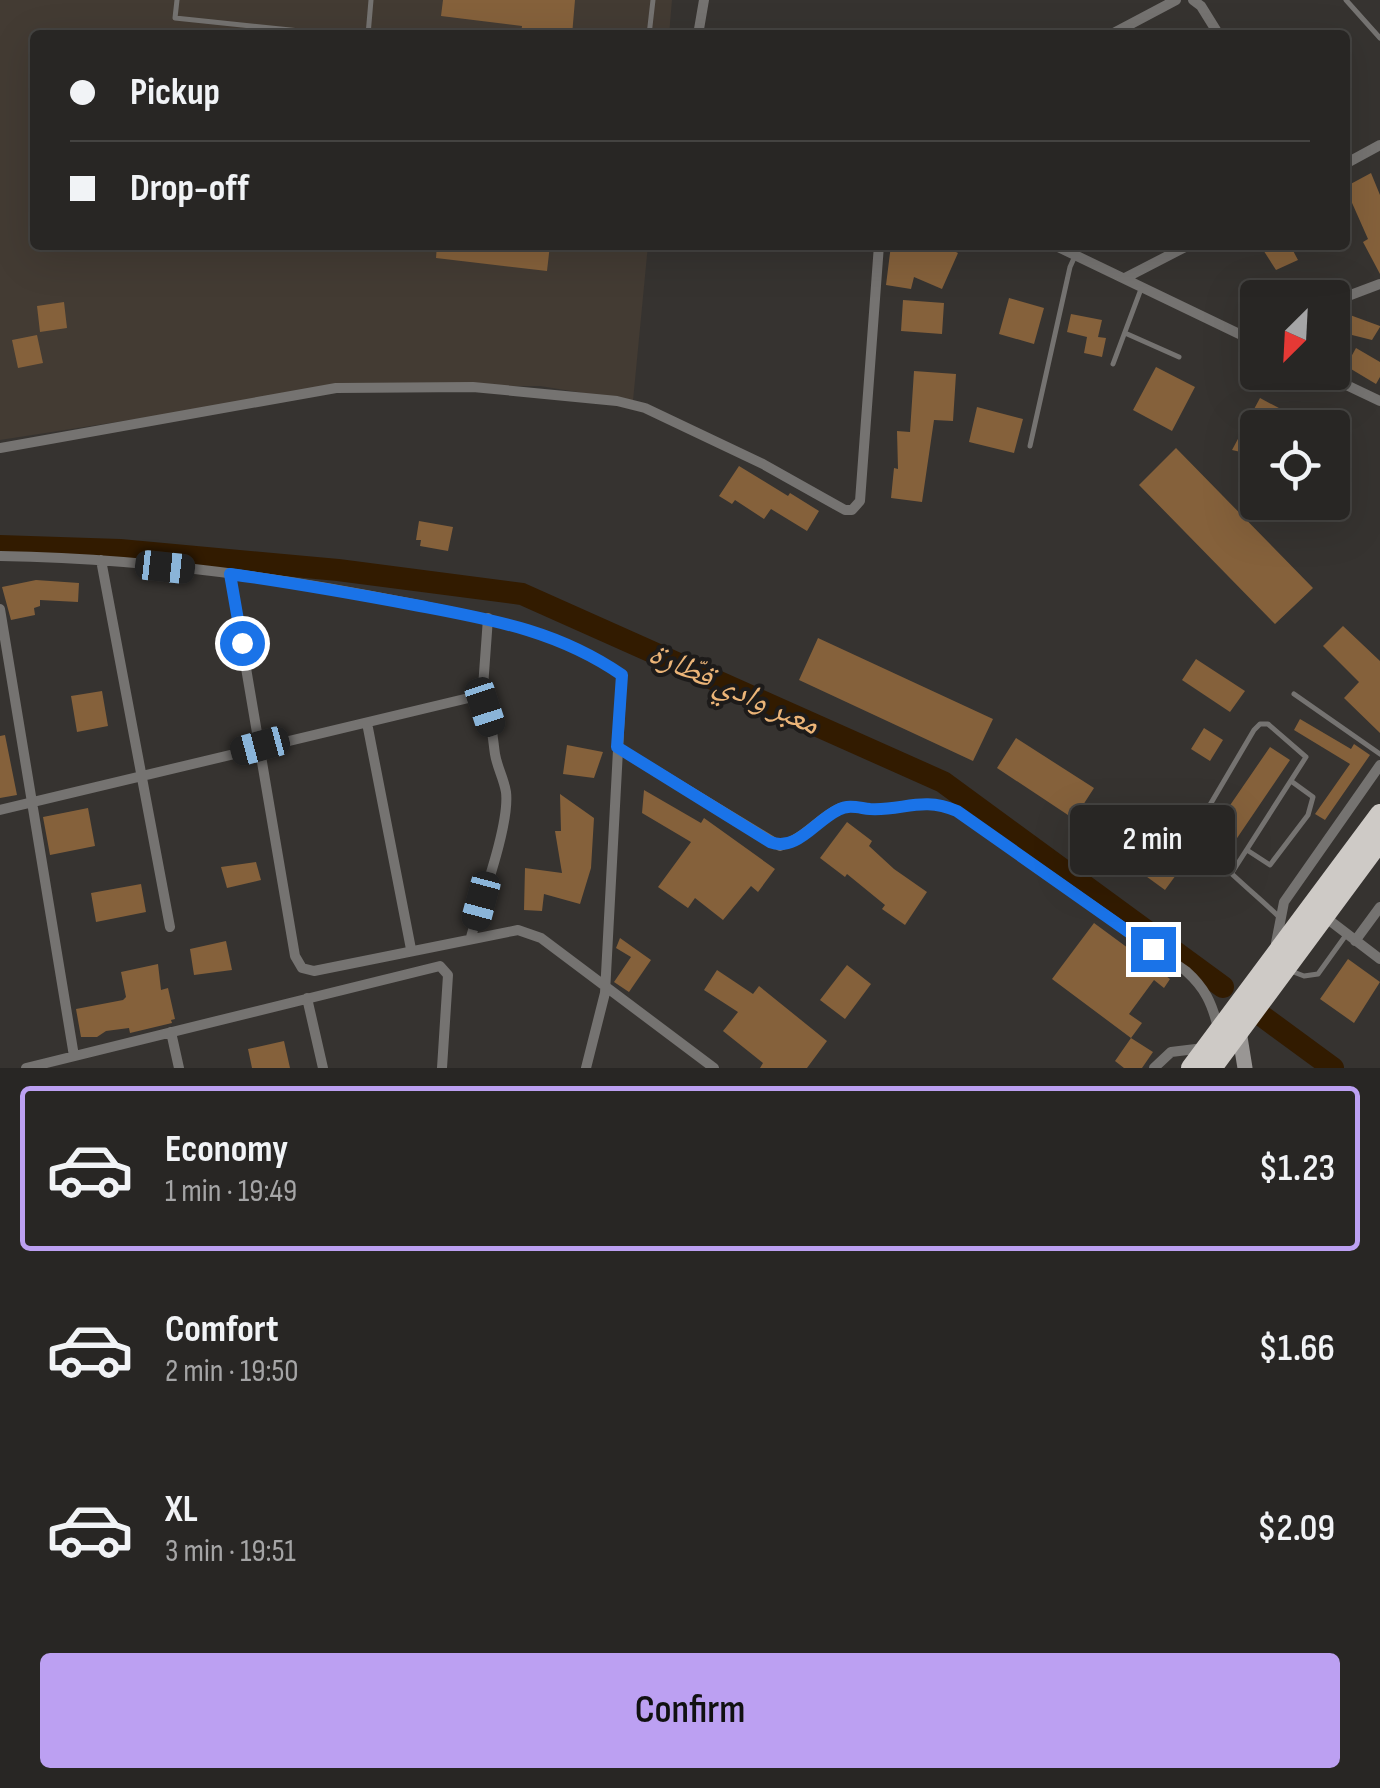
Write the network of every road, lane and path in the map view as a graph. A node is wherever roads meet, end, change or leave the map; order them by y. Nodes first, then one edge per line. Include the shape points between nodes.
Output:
1 (177, 0) edge
2 (371, 0) edge
3 (652, 0) edge
4 (704, 0) edge
5 (1176, 0) edge
6 (1193, 0) edge
7 (1346, 0) edge
8 (291, 30) edge
9 (368, 30) edge
10 (649, 30) edge
11 (699, 30) edge
12 (1119, 30) edge
13 (1216, 30) edge
14 (1380, 38) edge
15 (1380, 146) edge
16 (1350, 161) edge
17 (880, 250) edge
18 (1064, 250) edge
19 (1178, 250) edge
20 (1075, 256) junction
21 (1124, 278) junction
22 (1380, 284) edge
23 (1142, 286) junction
24 (1350, 295) edge
25 (1125, 333) junction
26 (1240, 335) edge
27 (1179, 357) dead end
28 (1113, 364) dead end
29 (1350, 386) edge
30 (1380, 401) edge
31 (1030, 446) dead end
32 (0, 448) edge
33 (0, 556) edge
34 (101, 560) junction
35 (230, 574) junction
36 (0, 609) edge
37 (488, 618) junction
38 (1294, 694) dead end
39 (482, 701) junction
40 (366, 723) junction
41 (260, 746) junction
42 (617, 747) junction
43 (1380, 754) edge
44 (1380, 765) edge
45 (142, 777) junction
46 (1291, 781) junction
47 (32, 802) junction
48 (0, 810) edge
49 (1380, 814) edge
50 (1380, 841) edge
51 (1247, 850) junction
52 (1233, 871) junction
53 (1380, 907) edge
54 (1324, 916) junction
55 (1280, 918) junction
56 (170, 927) dead end
57 (471, 937) junction
58 (1351, 938) junction
59 (410, 949) junction
60 (1380, 959) edge
61 (1278, 964) junction
62 (606, 986) junction
63 (307, 998) junction
64 (1229, 1030) junction
65 (171, 1032) junction
66 (74, 1056) junction
67 (1209, 1058) edge
68 (28, 1068) edge
69 (179, 1068) edge
70 (323, 1068) edge
71 (442, 1068) edge
72 (586, 1068) edge
73 (714, 1068) edge
74 (1154, 1068) edge
75 (1191, 1068) edge
76 (1245, 1068) edge

1 - 8 lane via 175,18
2 - 9 lane
3 - 10 lane
4 - 11 street
5 - 12 street
6 - 13 street
7 - 14 lane
15 - 16 street
17 - 32 street via 860,501 852,510 645,408 472,387 336,388
18 - 20 street
19 - 21 street
20 - 21 street
20 - 31 lane
21 - 23 street
22 - 24 street
23 - 25 lane
23 - 26 street
25 - 27 lane
25 - 28 lane
29 - 30 street
33 - 34 street
34 - 35 street
34 - 45 street
35 - 37 street
35 - 41 street
36 - 47 street
37 - 39 street
37 - 42 street via 581,648 622,675
38 - 43 lane
39 - 40 street via 471,696
39 - 57 street via 506,794
40 - 41 street
40 - 59 street
41 - 45 street
41 - 59 street via 302,968 314,971
42 - 62 street
42 - 64 street via 780,846 842,807 914,803 957,811 1194,978
44 - 55 street via 1284,902
45 - 47 street
45 - 56 street
46 - 51 lane
46 - 51 lane via 1313,797 1308,815 1270,865
46 - 52 lane via 1306,756 1260,724 1194,832
47 - 48 street
47 - 66 street
49 - 61 highway
50 - 54 highway
51 - 52 lane
52 - 55 lane
53 - 58 street
54 - 58 street
54 - 61 highway
55 - 61 street
57 - 59 street
57 - 62 street via 528,932
58 - 60 street
58 - 61 lane via 1318,974 1304,976
61 - 64 highway
62 - 72 street
62 - 73 street
63 - 65 street
63 - 70 street
63 - 71 street via 440,966 448,975
64 - 67 highway
64 - 76 main road
65 - 66 street
65 - 69 street
66 - 68 street
67 - 74 street via 1171,1052
67 - 75 highway

